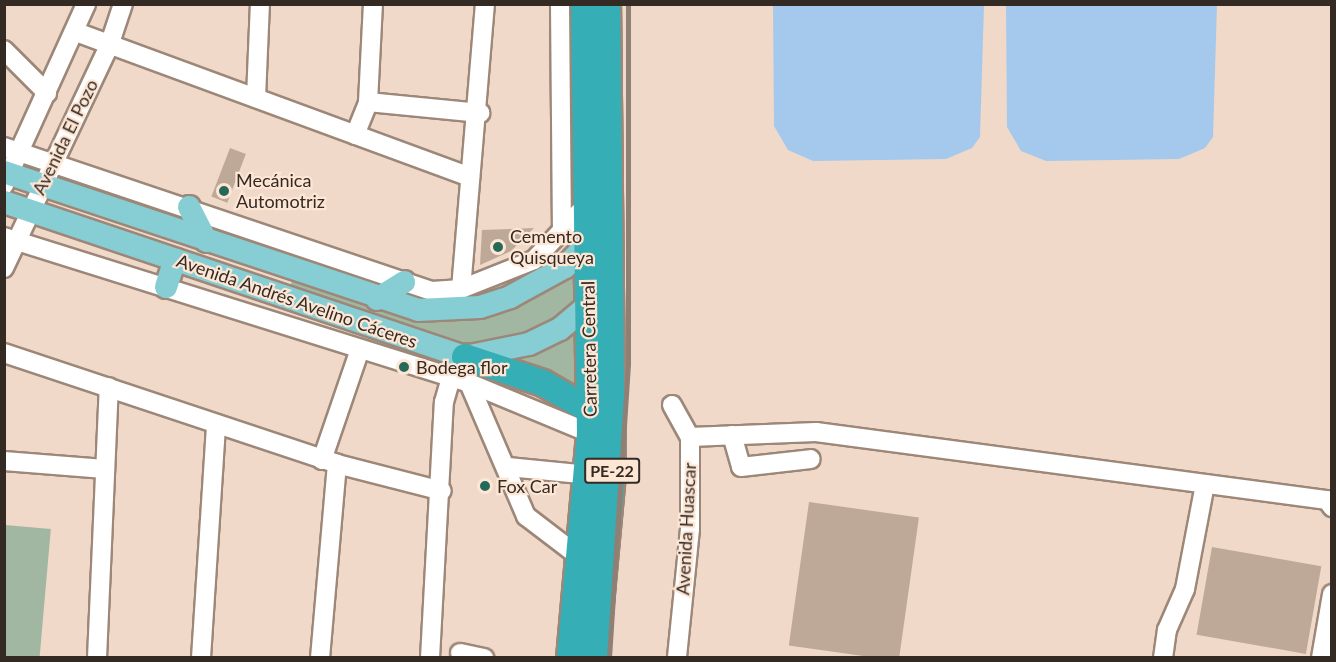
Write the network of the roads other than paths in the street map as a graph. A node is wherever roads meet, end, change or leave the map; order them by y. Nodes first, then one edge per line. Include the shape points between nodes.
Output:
1 (86, 4) edge
2 (123, 4) edge
3 (260, 4) edge
4 (373, 4) edge
5 (485, 4) edge
6 (560, 4) edge
7 (584, 4) edge
8 (607, 4) edge
9 (76, 32) junction
10 (109, 46) junction
11 (4, 50) edge
12 (596, 60) junction
13 (47, 93) junction
14 (256, 98) junction
15 (368, 102) junction
16 (480, 113) junction
17 (355, 135) junction
18 (12, 149) edge
19 (51, 163) junction
20 (6, 177) edge
21 (470, 177) junction
22 (41, 184) junction
23 (4, 202) edge
24 (588, 203) junction
25 (189, 207) junction
26 (30, 212) junction
27 (562, 232) junction
28 (10, 238) edge
29 (206, 241) junction
30 (588, 243) junction
31 (175, 259) junction
32 (282, 267) junction
33 (4, 268) edge
34 (404, 282) junction
35 (611, 284) junction
36 (166, 287) junction
37 (461, 289) junction
38 (277, 294) junction
39 (377, 299) junction
40 (588, 308) junction
41 (360, 349) junction
42 (4, 353) edge
43 (462, 373) junction
44 (109, 387) junction
45 (672, 405) dead end
46 (590, 421) junction
47 (216, 426) junction
48 (732, 435) junction
49 (690, 437) junction
50 (811, 459) dead end
51 (4, 461) edge
52 (330, 462) junction
53 (507, 467) junction
54 (105, 468) junction
55 (589, 475) junction
56 (1205, 484) junction
57 (442, 491) junction
58 (1332, 507) edge
59 (581, 558) junction
60 (1332, 594) edge
61 (460, 653) dead end
62 (97, 657) edge
63 (201, 657) edge
64 (320, 657) edge
65 (430, 657) edge
66 (484, 657) edge
67 (570, 657) edge
68 (595, 657) edge
69 (677, 657) edge
70 (1163, 657) edge
71 (1321, 657) edge

1 - 9 street, Avenida El Pozo
2 - 10 street, Avenida El Pozo
3 - 14 street
4 - 15 street
5 - 16 street
6 - 27 street
7 - 12 highway, Carretera Central / PE-22
8 - 12 highway, Carretera Central / PE-22
9 - 10 street
9 - 13 street, Avenida El Pozo
10 - 14 street
10 - 19 street, Avenida El Pozo
11 - 13 street
12 - 24 highway, Carretera Central / PE-22
12 - 35 highway, Carretera Central / PE-22
13 - 18 street, Avenida El Pozo
14 - 17 street
15 - 16 street
15 - 17 street
16 - 21 street
17 - 21 street
18 - 19 street
18 - 20 street, Avenida El Pozo
19 - 22 street, Avenida El Pozo
19 - 25 street
20 - 22 main road, Avenida Andrés Avelino Cáceres
21 - 37 street
22 - 26 street, Avenida El Pozo
22 - 29 main road, Avenida Andrés Avelino Cáceres
23 - 26 main road, Avenida Andrés Avelino Cáceres
24 - 27 street
24 - 30 highway, Carretera Central / PE-22
25 - 29 main road
25 - 34 street
26 - 28 street, Avenida El Pozo
26 - 31 main road, Avenida Andrés Avelino Cáceres
27 - 37 street via 534,260
28 - 33 street, Avenida El Pozo
28 - 36 street
29 - 32 main road, Avenida Andrés Avelino Cáceres
30 - 39 main road, Avenida Andrés Avelino Cáceres via 543,282 480,307 418,310
30 - 40 highway, Carretera Central / PE-22
31 - 36 main road
31 - 38 main road, Avenida Andrés Avelino Cáceres
32 - 38 main road via 286,276
32 - 39 main road, Avenida Andrés Avelino Cáceres
34 - 37 street via 432,291
34 - 39 main road
35 - 40 main road
35 - 68 highway, Carretera Central / PE-22 via 612,476
36 - 41 street
38 - 43 main road, Avenida Andrés Avelino Cáceres
40 - 43 main road via 529,344
40 - 46 highway, Carretera Central / PE-22
41 - 43 street
41 - 52 street
42 - 44 street
43 - 46 highway via 543,383
43 - 53 street via 491,444
43 - 57 street via 444,402
44 - 47 street
44 - 54 street
45 - 49 street, Avenida Huascar
46 - 55 highway, Carretera Central / PE-22
47 - 52 street
47 - 63 street
48 - 49 street
48 - 50 street via 741,467
48 - 56 street via 816,432
49 - 69 street, Avenida Huascar via 690,529
51 - 54 street
52 - 57 street
52 - 64 street
53 - 55 street
53 - 59 street via 526,516
54 - 62 street
55 - 59 highway, Carretera Central / PE-22
56 - 58 street via 1327,500
56 - 70 street via 1185,589 1167,630
57 - 65 street
59 - 67 highway, Carretera Central / PE-22
60 - 71 street
61 - 66 street

